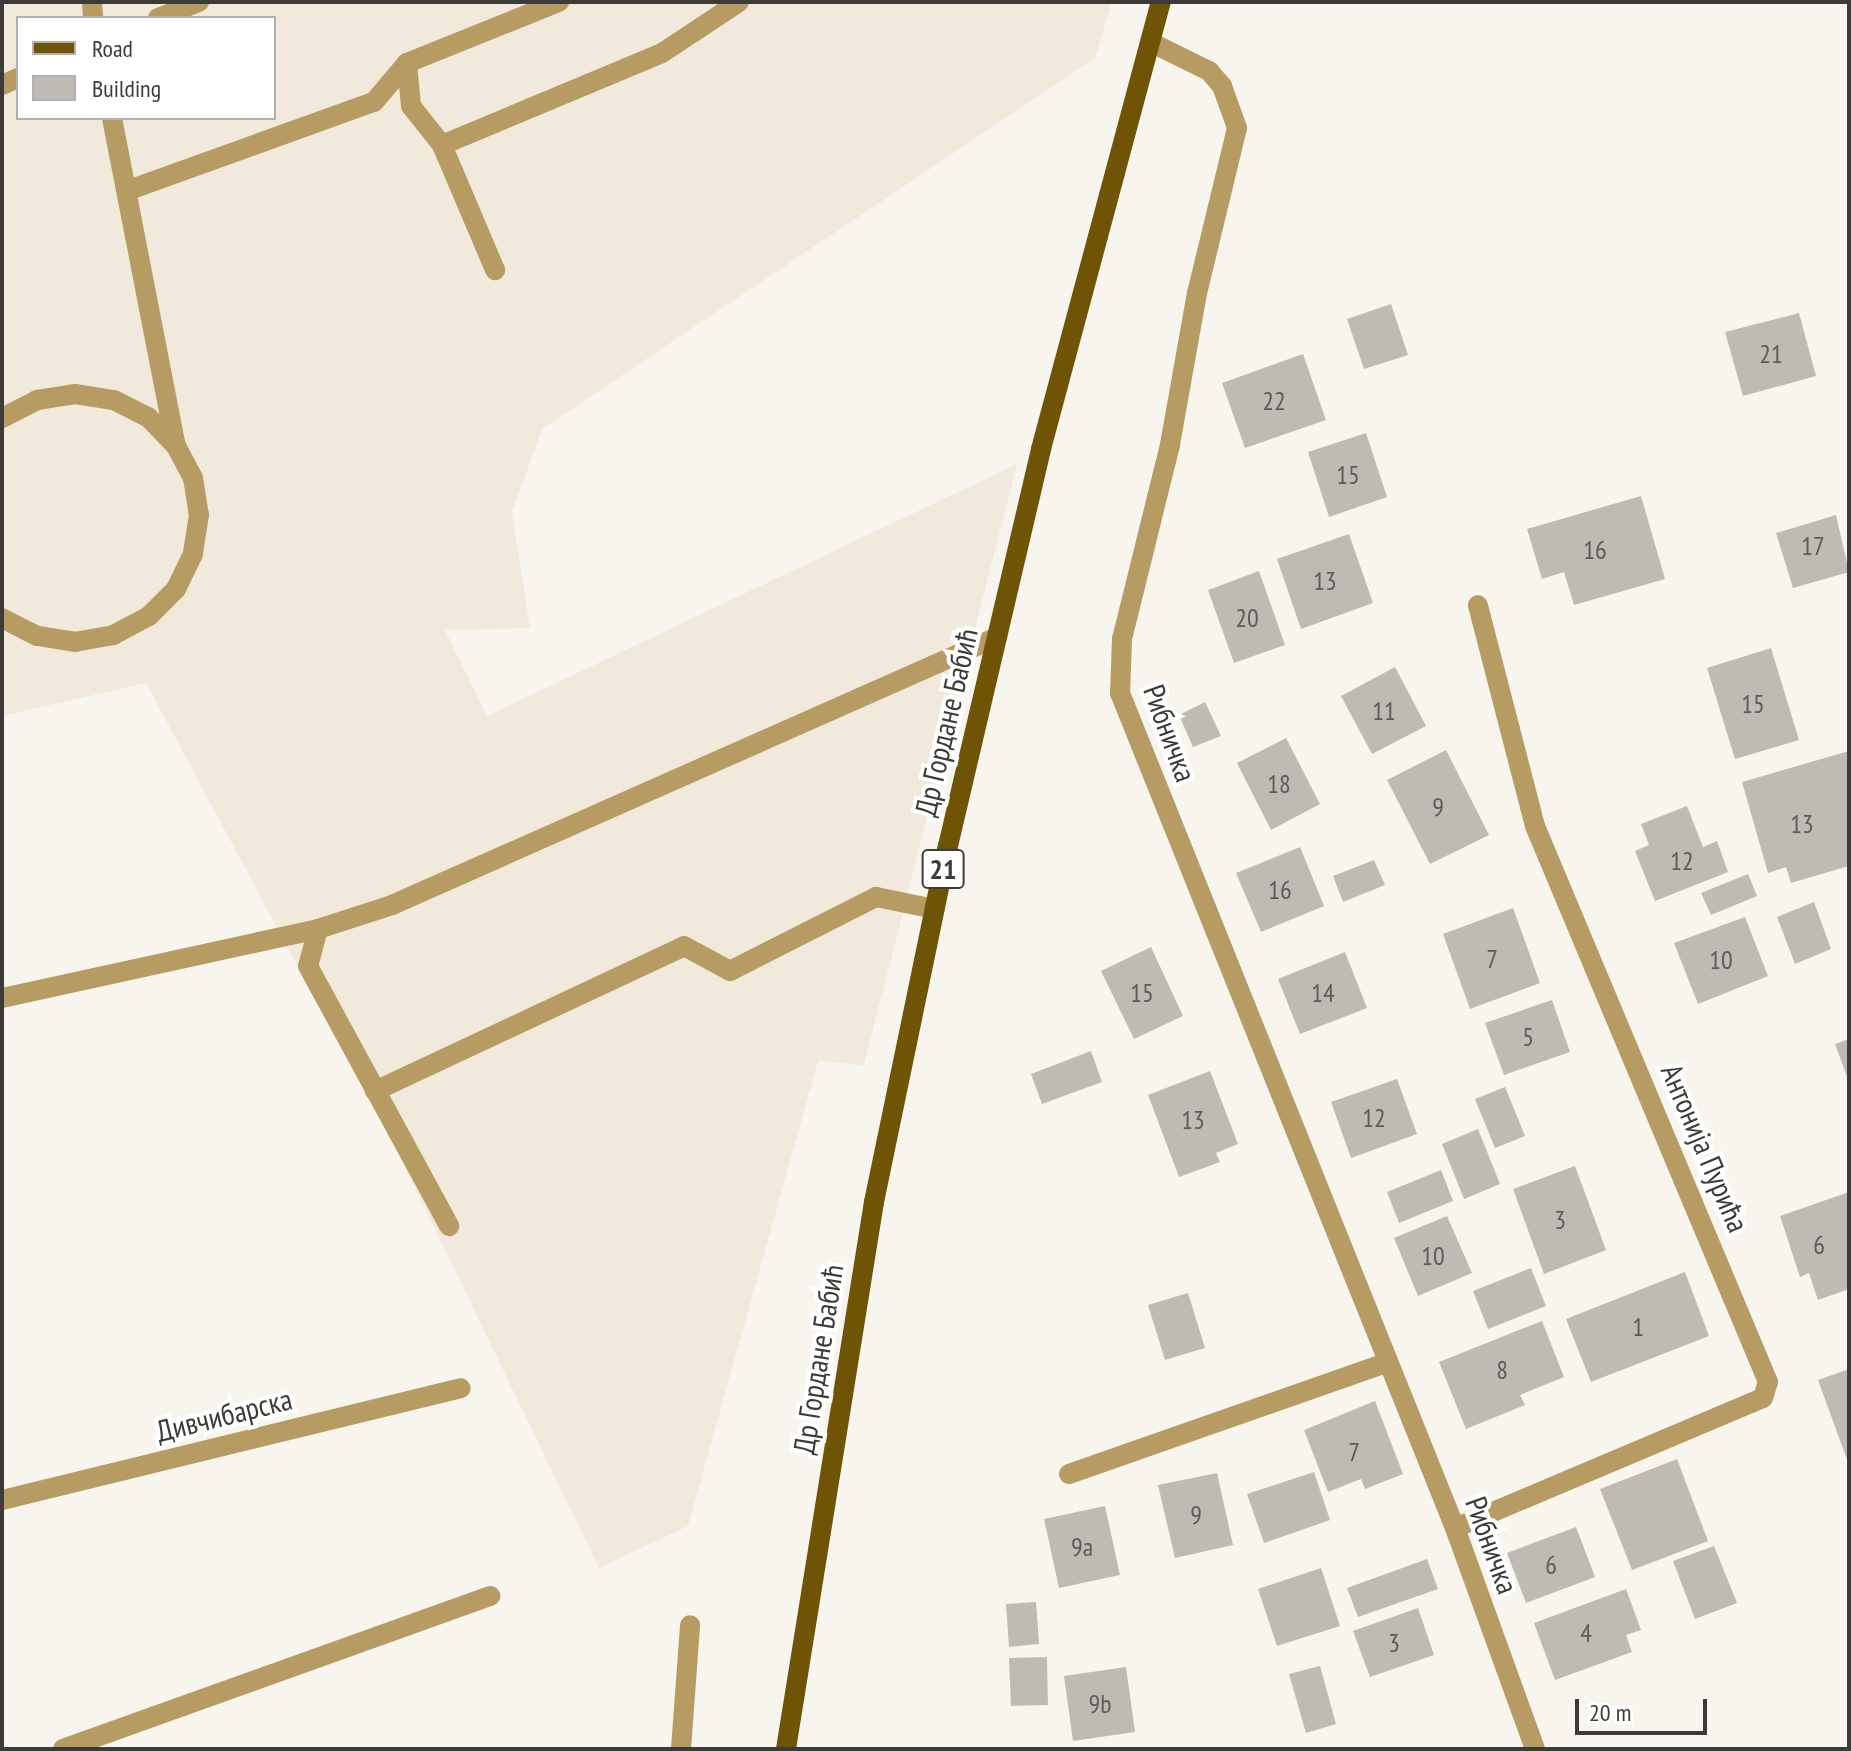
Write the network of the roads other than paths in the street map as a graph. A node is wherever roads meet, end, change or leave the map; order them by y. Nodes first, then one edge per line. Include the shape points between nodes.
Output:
1 (199, 2) edge
2 (559, 2) edge
3 (739, 2) edge
4 (1161, 2) edge
5 (163, 16) edge
6 (1150, 42) junction
7 (407, 63) junction
8 (112, 120) edge
9 (442, 145) junction
10 (129, 190) junction
11 (495, 270) dead end
12 (2, 418) edge
13 (176, 446) junction
14 (1478, 605) dead end
15 (2, 618) edge
16 (997, 637) junction
17 (935, 909) junction
18 (318, 929) junction
19 (2, 998) edge
20 (375, 1091) junction
21 (449, 1226) dead end
22 (1388, 1362) junction
23 (461, 1388) dead end
24 (1069, 1474) dead end
25 (2, 1500) edge
26 (1455, 1528) junction
27 (490, 1596) dead end
28 (690, 1625) dead end
29 (63, 1749) edge
30 (681, 1749) edge
31 (786, 1749) edge
32 (1535, 1749) edge

1 - 5 street
2 - 7 street
3 - 9 street via 662,53
4 - 6 main road, Др Гордане Бабић / 21
6 - 16 main road, Др Гордане Бабић / 21
6 - 22 street, Рибничка via 1209,71 1222,86 1237,128 1197,293 1170,445 1122,639 1120,693
7 - 9 street via 411,106
7 - 10 street via 374,102
8 - 10 street
9 - 11 street
10 - 13 street
12 - 13 street via 37,400 75,394 114,400 148,417
13 - 15 street via 193,478 199,515 193,554 176,589 149,616 114,635 76,642 37,636
14 - 26 street, Антонија Пурића via 1535,826 1768,1382 1763,1398
16 - 17 main road, Др Гордане Бабић / 21
16 - 18 street via 392,905
17 - 20 street via 876,897 730,971 684,946
17 - 31 main road, Др Гордане Бабић / 21 via 874,1202
18 - 19 street
18 - 20 street via 308,966
20 - 21 street
22 - 24 street
22 - 26 street, Рибничка
23 - 25 street, Дивчибарска
26 - 32 street, Рибничка
27 - 29 street
28 - 30 street

